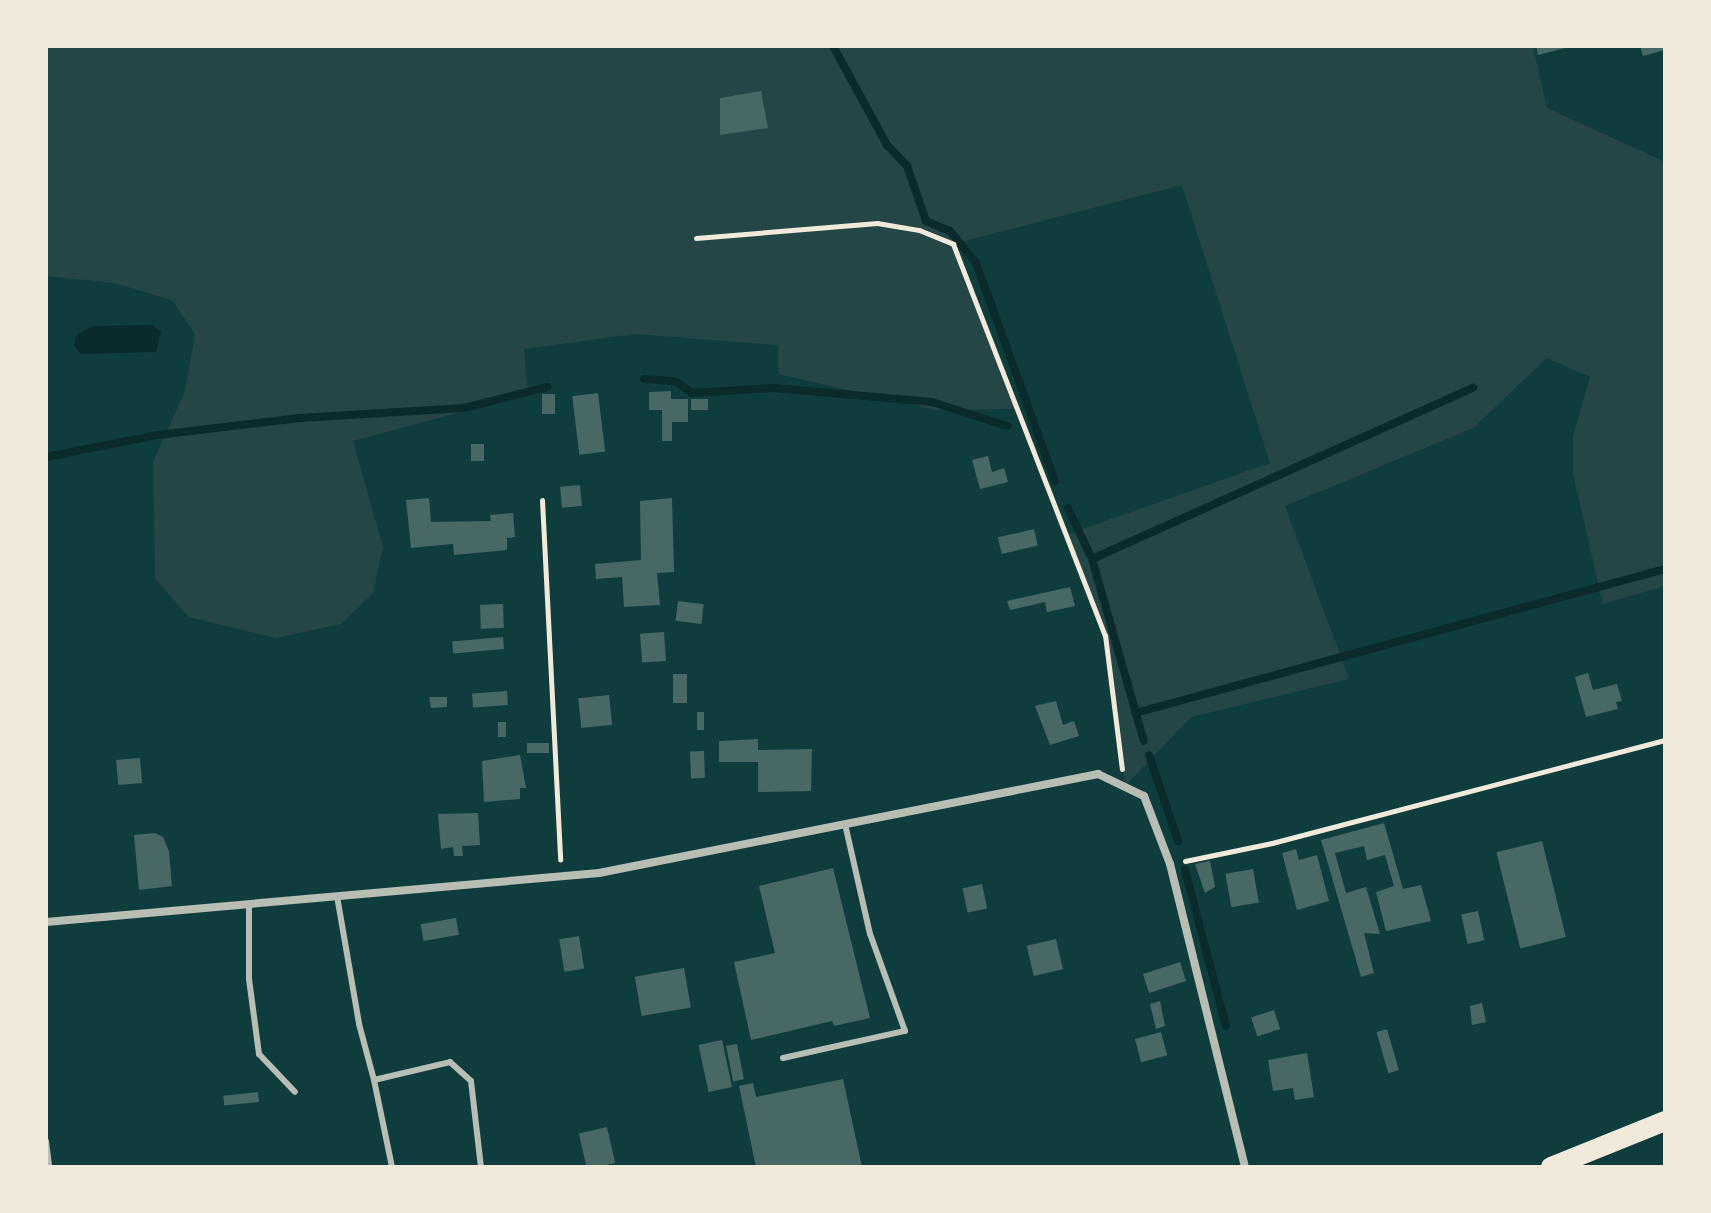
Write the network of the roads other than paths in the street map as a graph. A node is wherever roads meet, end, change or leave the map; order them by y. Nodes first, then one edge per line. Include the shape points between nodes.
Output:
1 (845, 824) junction
2 (337, 896) junction
3 (249, 904) junction
4 (46, 922) edge
5 (783, 1058) dead end
6 (374, 1080) junction
7 (295, 1092) dead end
8 (1665, 1121) edge
9 (46, 1141) edge
10 (49, 1167) edge
11 (392, 1167) edge
12 (481, 1167) edge
13 (1245, 1167) edge
14 (1551, 1167) edge

1 - 2 street via 561,877
1 - 5 lane via 870,934 905,1031
1 - 13 street via 1098,774 1144,796 1170,864
2 - 3 street
2 - 6 lane
3 - 4 street
3 - 7 lane via 249,979 259,1054
6 - 11 lane
6 - 12 lane via 450,1062 471,1081
8 - 14 main road
9 - 10 lane

